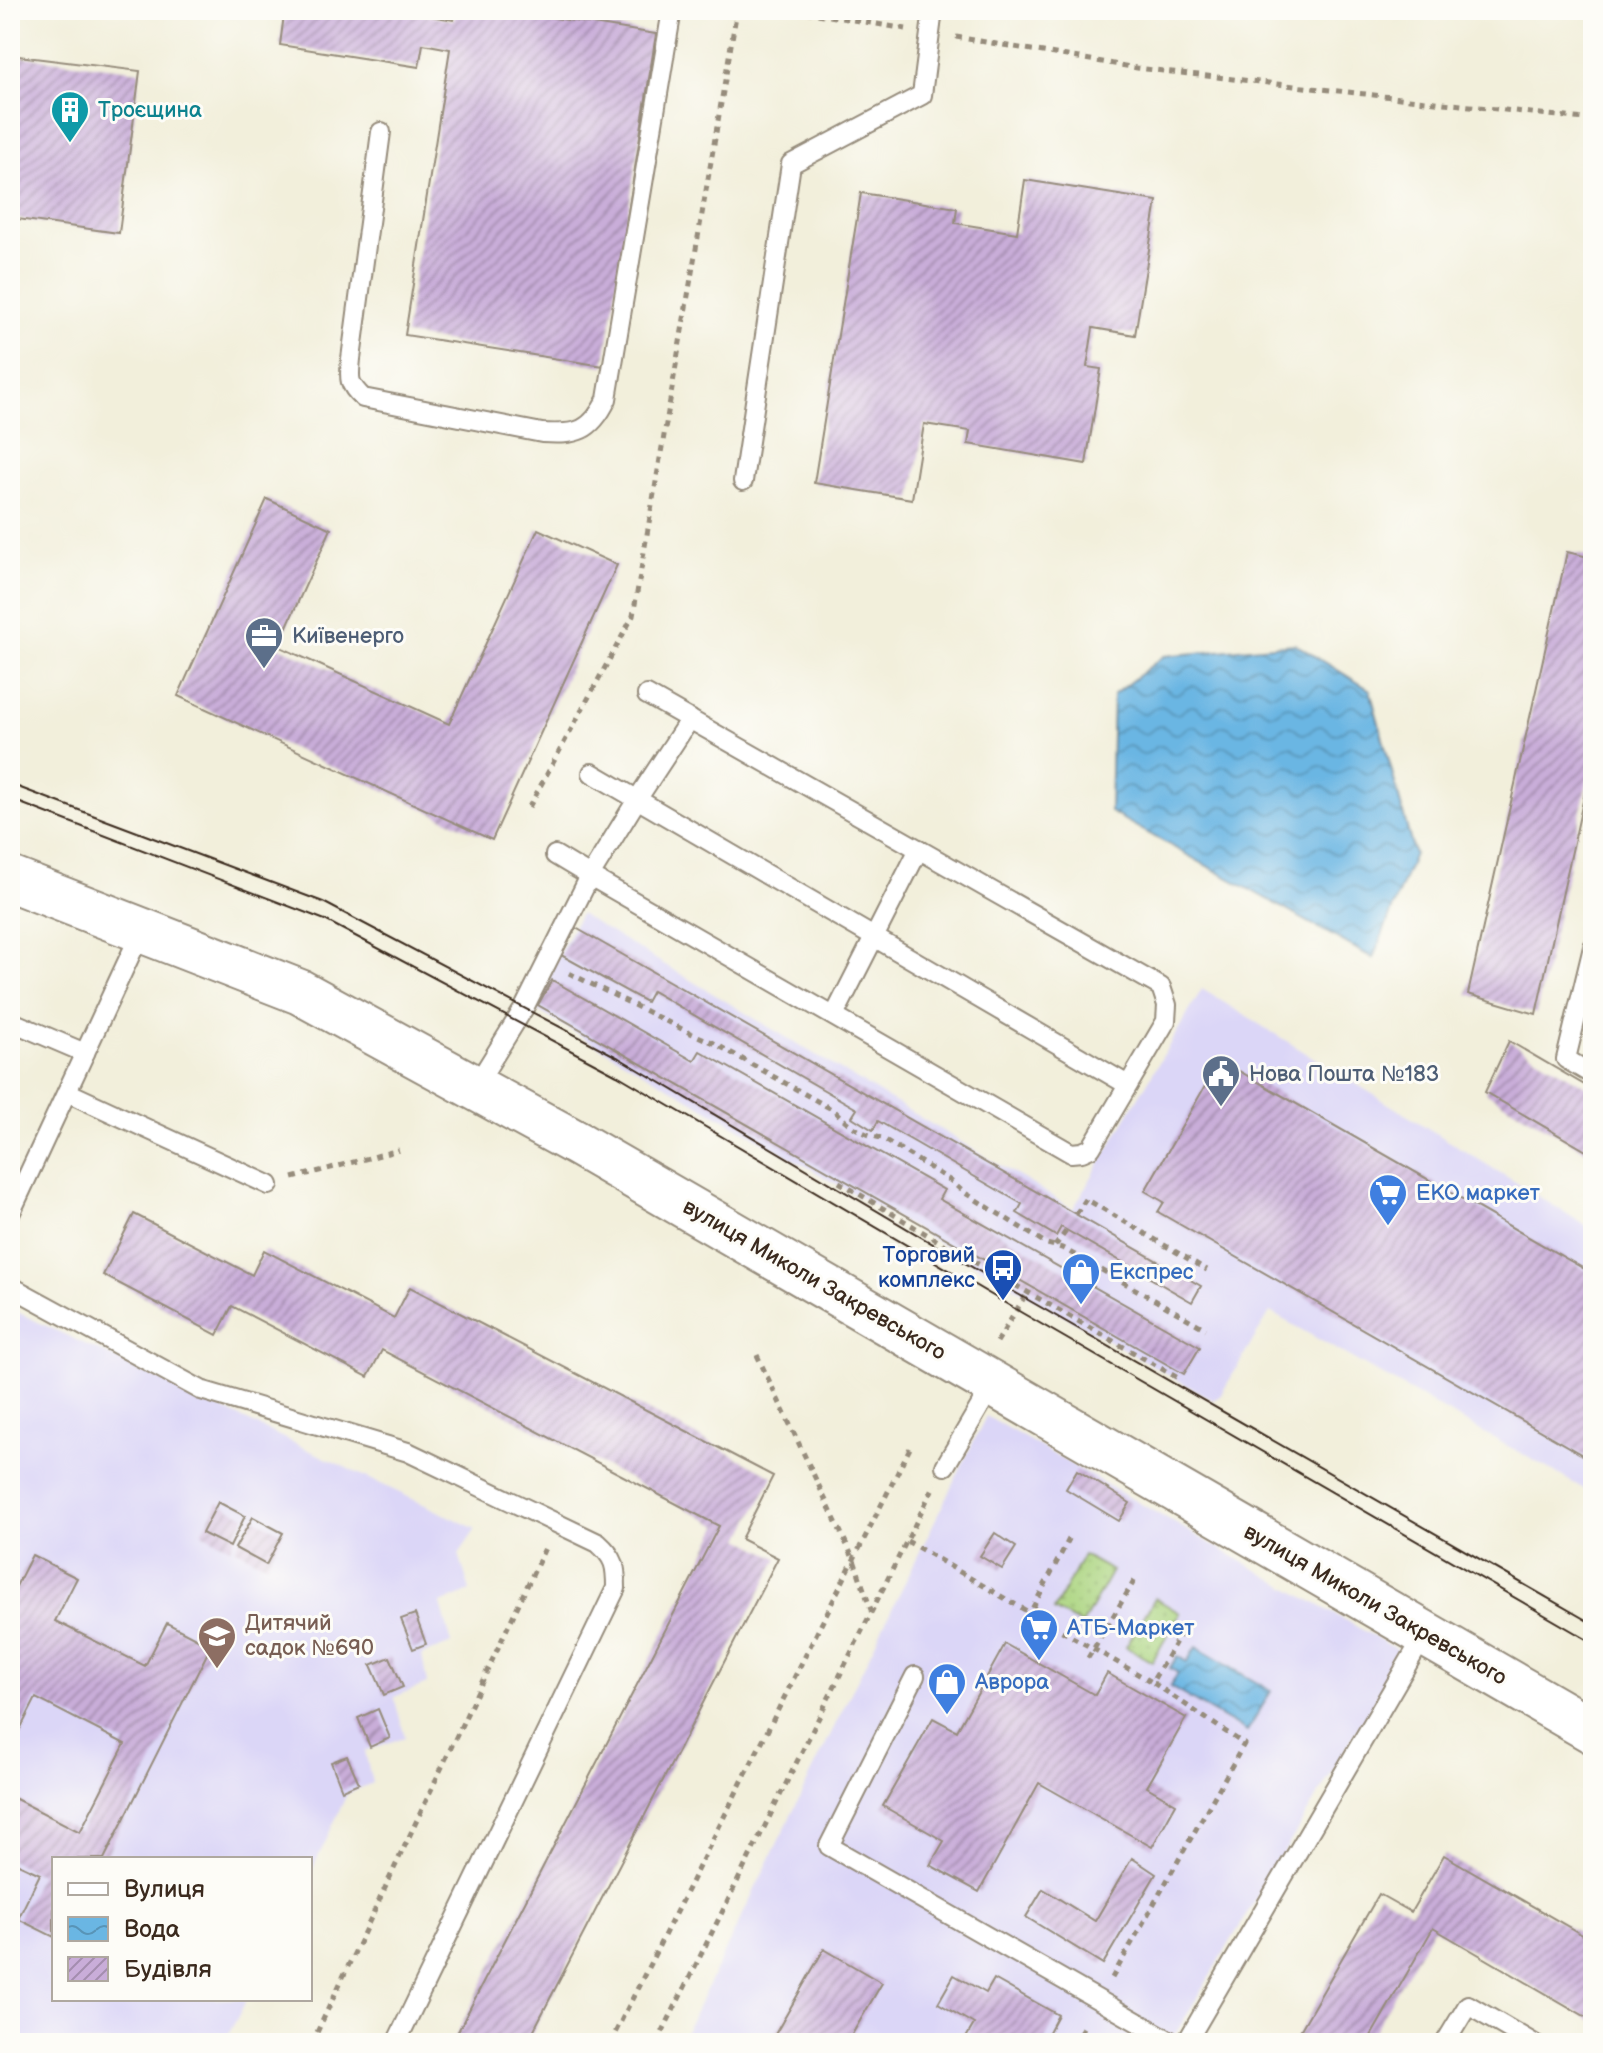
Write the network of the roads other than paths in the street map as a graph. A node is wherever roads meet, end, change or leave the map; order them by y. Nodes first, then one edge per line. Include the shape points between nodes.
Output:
1 (672, 10) edge
2 (933, 10) edge
3 (381, 132) dead end
4 (743, 481) dead end
5 (647, 695) dead end
6 (690, 719) junction
7 (592, 773) dead end
8 (638, 798) junction
9 (919, 849) junction
10 (555, 855) dead end
11 (590, 876) junction
12 (10, 879) edge
13 (142, 930) junction
14 (874, 938) junction
15 (1593, 947) edge
16 (834, 1016) junction
17 (10, 1021) edge
18 (85, 1053) junction
19 (1593, 1075) edge
20 (1128, 1085) junction
21 (475, 1087) junction
22 (67, 1092) junction
23 (269, 1185) road end
24 (10, 1214) edge
25 (10, 1286) edge
26 (993, 1384) junction
27 (945, 1466) road end
28 (1425, 1634) junction
29 (915, 1676) dead end
30 (1593, 1731) edge
31 (396, 2043) edge
32 (1174, 2043) edge
33 (1186, 2043) edge
34 (1445, 2043) edge
35 (1533, 2043) edge

1 - 3 lane via 607,399 599,416 579,431 542,433 363,398 351,387
2 - 4 lane via 922,95 791,164
5 - 6 lane
6 - 8 lane
6 - 9 lane
7 - 8 lane
8 - 11 lane
8 - 14 lane
9 - 14 lane
9 - 20 lane via 1161,987 1166,1021
10 - 11 lane
11 - 16 lane
11 - 21 lane via 524,1008
12 - 13 street, вулиця Миколи Закревського
13 - 18 lane
13 - 21 street, вулиця Миколи Закревського via 300,992
14 - 16 lane
14 - 20 lane
15 - 19 lane via 1566,1059
16 - 20 lane via 1071,1153 1091,1148
17 - 18 lane
18 - 22 lane
21 - 26 street, вулиця Миколи Закревського
22 - 23 lane
22 - 24 lane
25 - 31 lane via 201,1390 408,1452 598,1543 610,1554 616,1588
26 - 27 lane
26 - 28 street, вулиця Миколи Закревського
28 - 30 street, вулиця Миколи Закревського
28 - 33 lane
29 - 32 lane via 829,1846
34 - 35 lane via 1468,2005

